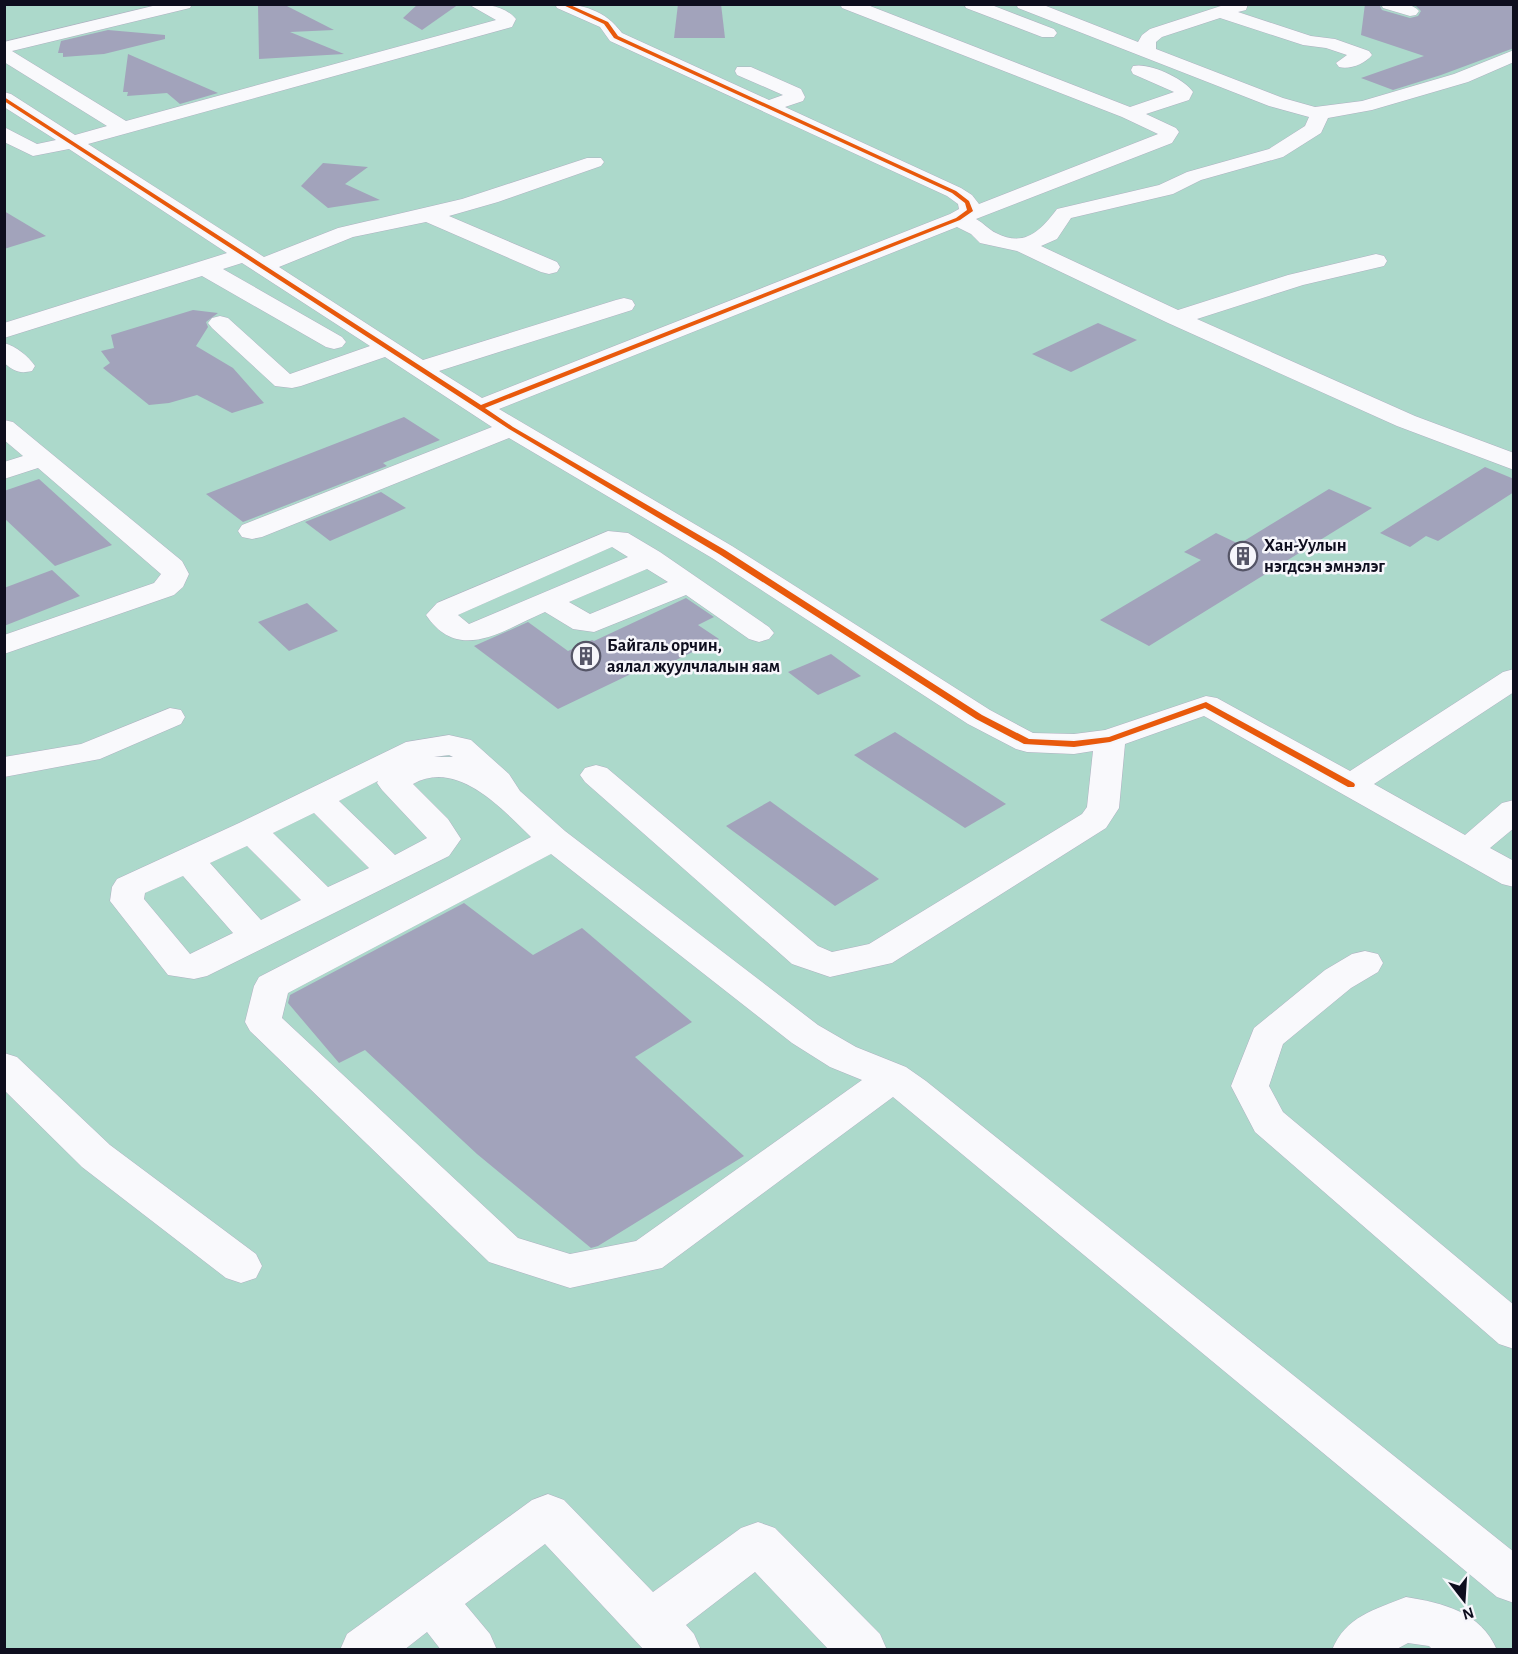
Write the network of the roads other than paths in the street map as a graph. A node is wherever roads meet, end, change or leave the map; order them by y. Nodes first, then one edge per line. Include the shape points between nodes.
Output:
1 (149, 4) edge
2 (184, 4) edge
3 (476, 4) edge
4 (563, 4) edge
5 (848, 4) edge
6 (972, 4) edge
7 (1024, 4) edge
8 (1246, 4) edge
9 (1389, 4) edge
10 (1410, 11) dead end
11 (1219, 12) junction
12 (1196, 19) junction
13 (1064, 39) dead end
14 (4, 40) edge
15 (1309, 41) junction
16 (4, 48) edge
17 (1148, 52) junction
18 (4, 54) edge
19 (1514, 55) edge
20 (1345, 63) dead end
21 (1125, 64) dead end
22 (730, 65) dead end
23 (4, 98) edge
24 (1276, 102) junction
25 (1365, 106) junction
26 (768, 107) junction
27 (1129, 113) junction
28 (1318, 118) junction
29 (125, 129) junction
30 (4, 133) edge
31 (74, 143) junction
32 (594, 162) dead end
33 (1064, 213) junction
34 (428, 215) junction
35 (1032, 219) dead end
36 (1011, 223) dead end
37 (969, 224) junction
38 (1024, 246) junction
39 (246, 256) junction
40 (1376, 261) dead end
41 (203, 267) junction
42 (549, 267) dead end
43 (624, 305) dead end
44 (4, 318) edge
45 (1176, 318) junction
46 (220, 323) dead end
47 (4, 331) edge
48 (334, 342) dead end
49 (388, 348) junction
50 (4, 350) edge
51 (23, 366) dead end
52 (420, 369) junction
53 (480, 408) junction
54 (4, 427) edge
55 (511, 428) junction
56 (42, 458) junction
57 (1514, 462) edge
58 (4, 471) edge
59 (252, 531) dead end
60 (722, 552) junction
61 (650, 558) junction
62 (682, 579) junction
63 (547, 601) junction
64 (80, 617) junction
65 (759, 633) dead end
66 (4, 645) edge
67 (4, 662) edge
68 (1514, 678) edge
69 (170, 717) dead end
70 (1110, 740) junction
71 (4, 767) edge
72 (596, 775) dead end
73 (1352, 784) junction
74 (316, 798) junction
75 (509, 798) junction
76 (1514, 810) edge
77 (251, 831) junction
78 (553, 839) junction
79 (1468, 850) junction
80 (188, 860) junction
81 (391, 870) junction
82 (1514, 876) edge
83 (324, 903) junction
84 (256, 936) junction
85 (1365, 963) dead end
86 (4, 1067) edge
87 (893, 1077) junction
88 (241, 1266) dead end
89 (1508, 1317) edge
90 (1514, 1581) edge
91 (431, 1601) junction
92 (664, 1635) edge
93 (364, 1650) edge
94 (473, 1650) edge
95 (863, 1650) edge
96 (1356, 1650) edge
97 (1473, 1650) edge

1 - 14 street
2 - 16 street
3 - 29 street via 507,19 506,23
4 - 26 street via 606,23 616,38
5 - 27 street
6 - 13 street
7 - 17 street
8 - 11 street
9 - 10 street
11 - 12 street
11 - 15 street
12 - 15 street via 1289,51 1310,46
12 - 17 street via 1156,33 1148,39
15 - 20 street via 1329,43 1363,55
17 - 24 street
18 - 29 street
19 - 25 street via 1461,78
21 - 27 street via 1177,85 1184,92 1182,96
22 - 26 street via 794,93 795,97
23 - 31 street
24 - 25 street via 1322,113
24 - 28 street
25 - 28 street via 1348,116
26 - 37 street via 964,198 970,205
27 - 37 street via 1170,135
28 - 33 street via 1314,129 1276,153 1194,176 1166,189
29 - 31 street
30 - 31 street via 33,150
31 - 39 street
32 - 34 street
33 - 35 street
33 - 38 street via 1049,234
34 - 39 street
34 - 42 street
36 - 37 street
37 - 38 street via 988,238
37 - 53 street
38 - 45 street
39 - 41 street
39 - 44 street via 147,277
39 - 49 street
40 - 45 street via 1296,280
41 - 47 street
41 - 48 street
43 - 52 street
45 - 57 street via 1406,421
46 - 49 street via 284,381
49 - 52 street
50 - 51 street
52 - 53 street
53 - 55 street
54 - 56 street
55 - 59 street
55 - 60 street
56 - 58 street
56 - 64 street via 172,567 175,574 164,589
60 - 62 street
60 - 70 street via 980,717 1027,742 1074,744
61 - 62 street
61 - 63 street
61 - 63 street via 618,539 608,539 440,615 462,633 474,632
62 - 63 street via 594,623 583,623
62 - 65 street
64 - 66 street
64 - 67 street via 62,640
68 - 73 street
69 - 71 street via 89,752
70 - 72 street via 1103,808 1094,820 879,954 830,965 805,955
70 - 73 street via 1206,705
73 - 79 street
74 - 75 street via 417,749 449,745 460,747 498,781
74 - 77 street
74 - 81 street
75 - 78 street
75 - 81 street via 460,769 426,767 402,775 393,783 444,839 437,848
76 - 79 street
77 - 80 street
77 - 83 street
78 - 87 street via 805,1034 843,1057
78 - 87 street via 272,986 263,1022 504,1250 570,1271 647,1256
79 - 82 street
80 - 84 street
80 - 84 street via 129,887 127,901 173,958 181,966 194,966
81 - 83 street
83 - 84 street
85 - 89 street via 1338,979 1266,1037 1250,1086 1269,1122
86 - 88 street via 96,1156
87 - 90 street
91 - 92 street via 548,1515
91 - 93 street
91 - 94 street
92 - 95 street via 758,1543
96 - 97 street via 1366,1639 1406,1620 1439,1625

